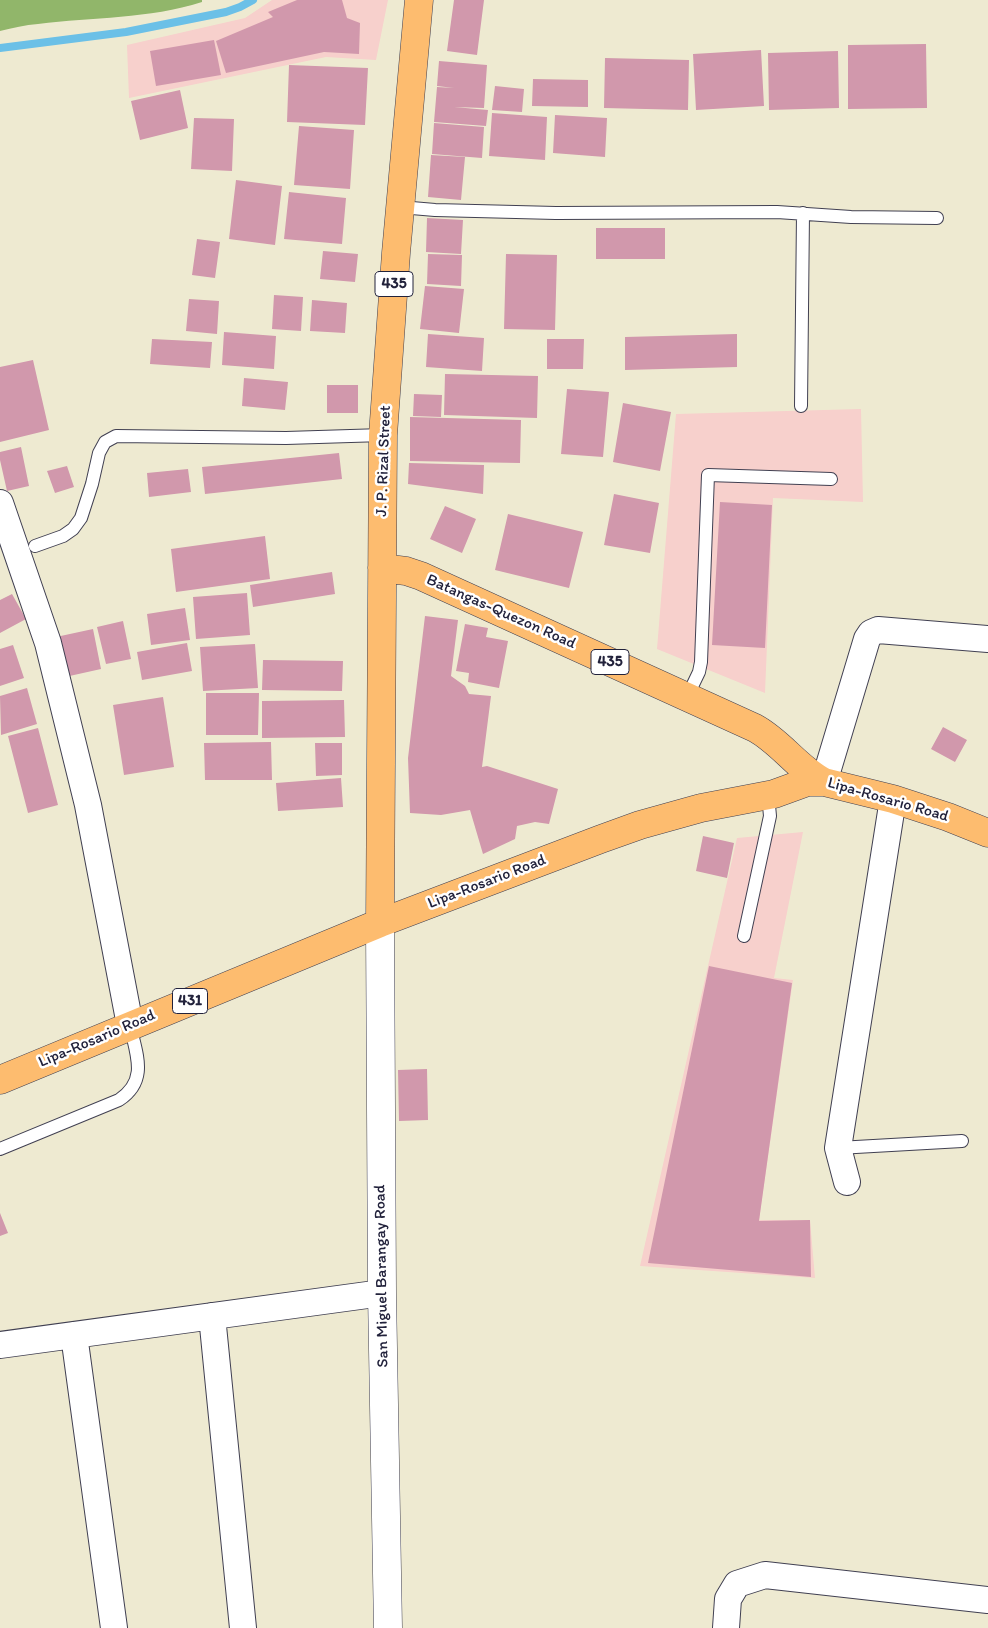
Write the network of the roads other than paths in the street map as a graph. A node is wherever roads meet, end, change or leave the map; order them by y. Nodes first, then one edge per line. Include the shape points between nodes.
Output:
1 (419, 0) edge
2 (400, 207) junction
3 (803, 213) junction
4 (936, 218) dead end
5 (801, 406) dead end
6 (383, 434) junction
7 (831, 479) dead end
8 (0, 503) edge
9 (34, 546) dead end
10 (382, 568) junction
11 (988, 639) edge
12 (687, 697) junction
13 (824, 782) junction
14 (768, 795) junction
15 (894, 799) junction
16 (988, 833) edge
17 (380, 923) junction
18 (744, 936) dead end
19 (130, 1025) junction
20 (0, 1080) edge
21 (962, 1141) dead end
22 (838, 1148) junction
23 (0, 1149) edge
24 (847, 1182) dead end
25 (382, 1293) junction
26 (212, 1316) junction
27 (74, 1335) junction
28 (0, 1345) edge
29 (988, 1600) edge
30 (114, 1628) edge
31 (243, 1628) edge
32 (388, 1628) edge
33 (726, 1628) edge

1 - 2 main road, J. P. Rizal Street / 435
2 - 3 lane via 556,213
2 - 6 main road, J. P. Rizal Street / 435
3 - 4 lane
3 - 5 lane
6 - 9 lane via 286,438 116,436 104,442 99,453 86,505 77,523 63,536
6 - 10 main road, J. P. Rizal Street / 435
7 - 12 lane via 708,475 701,662
8 - 19 street via 48,643 88,805
10 - 12 main road, Batangas-Quezon Road / 435 via 421,576
10 - 17 main road, J. P. Rizal Street / 435
11 - 13 street via 878,630 871,633
12 - 13 main road, Batangas-Quezon Road / 435 via 762,732
13 - 14 main road, Lipa-Rosario Road / 435 via 806,782
13 - 15 main road, Lipa-Rosario Road / 435
14 - 17 main road, Lipa-Rosario Road / 435 via 701,808 640,825
14 - 18 lane via 770,816
15 - 16 main road, Lipa-Rosario Road / 435
15 - 22 street
17 - 19 main road, Lipa-Rosario Road / 431
17 - 25 street, San Miguel Barangay Road
19 - 20 main road, Lipa-Rosario Road / 431
19 - 23 lane via 138,1064 135,1085 129,1093
21 - 22 lane
22 - 24 street
25 - 26 street
25 - 32 street, San Miguel Barangay Road
26 - 27 street
26 - 31 street
27 - 28 street
27 - 30 street
29 - 33 street via 765,1575 737,1584 728,1599

